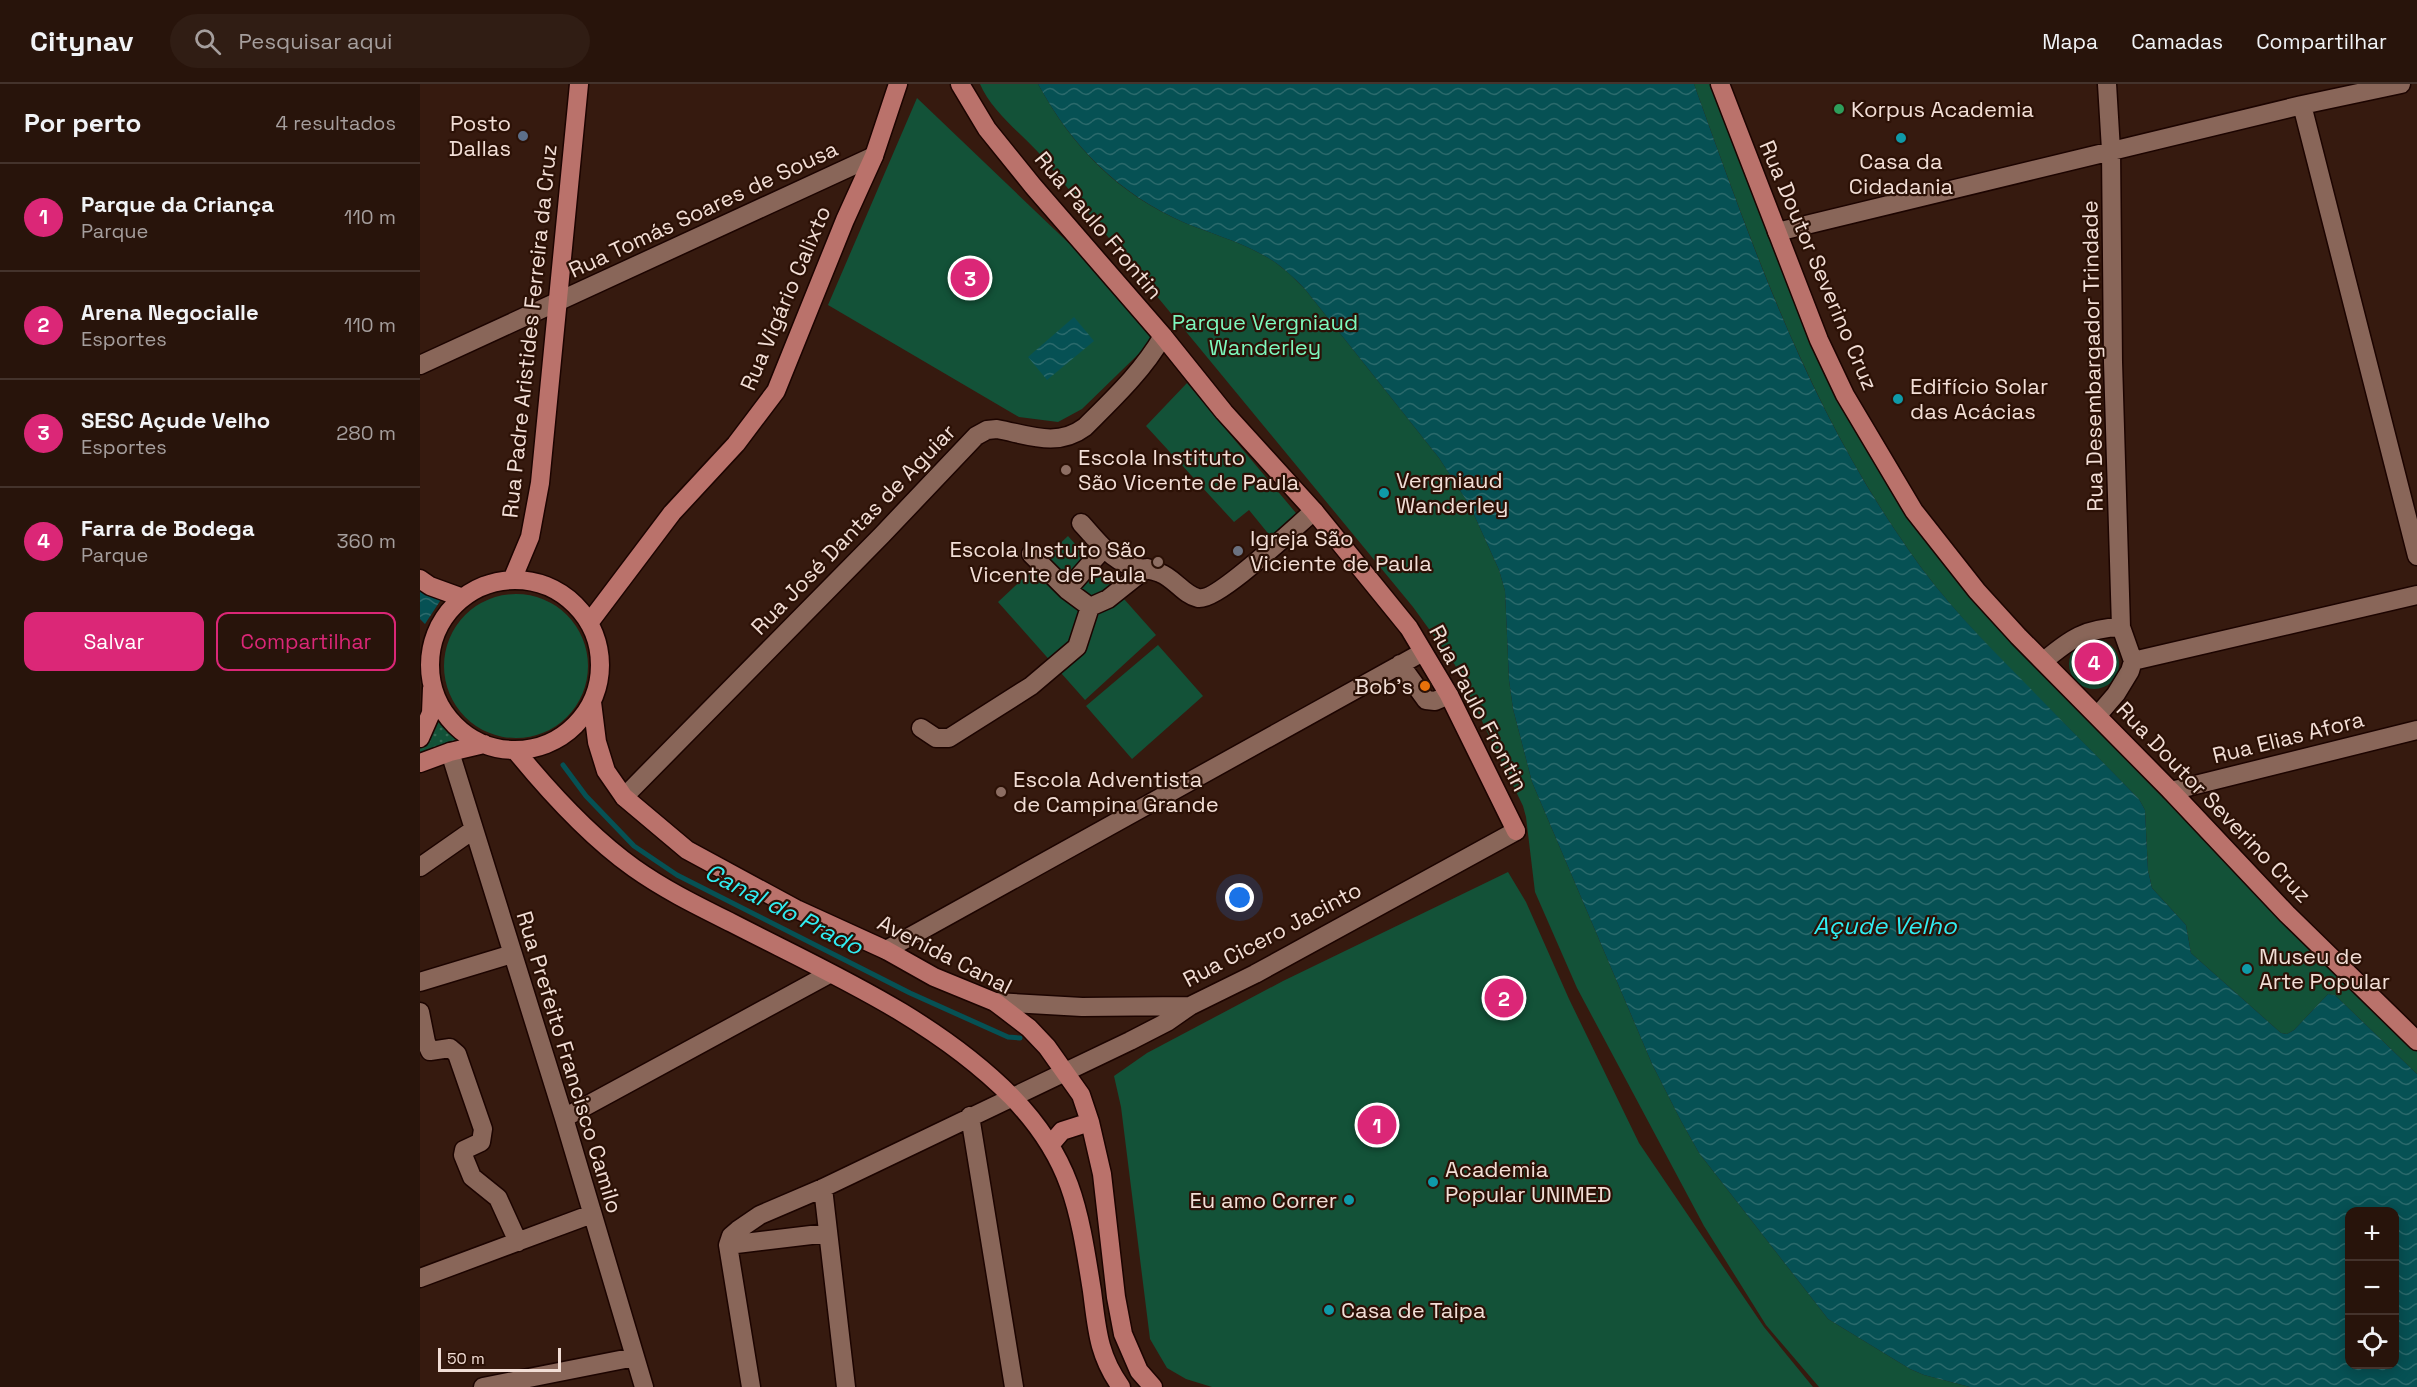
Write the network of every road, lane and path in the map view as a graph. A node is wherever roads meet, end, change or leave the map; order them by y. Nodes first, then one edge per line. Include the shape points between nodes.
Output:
1 (579, 84) edge
2 (898, 84) edge
3 (960, 84) edge
4 (1720, 84) edge
5 (2107, 84) edge
6 (2401, 84) edge
7 (2364, 88) edge
8 (2302, 105) junction
9 (2111, 150) junction
10 (874, 156) junction
11 (1777, 232) junction
12 (558, 301) junction
13 (1163, 336) junction
14 (420, 365) edge
15 (1314, 511) junction
16 (1081, 523) dead end
17 (1104, 548) junction
18 (1031, 554) dead end
19 (2417, 556) edge
20 (1148, 568) junction
21 (420, 579) edge
22 (512, 580) junction
23 (1067, 590) junction
24 (2417, 596) edge
25 (463, 598) junction
26 (1090, 607) junction
27 (589, 623) junction
28 (2121, 627) junction
29 (426, 648) edge
30 (1423, 652) junction
31 (2044, 661) junction
32 (2133, 661) junction
33 (1400, 664) junction
34 (432, 683) junction
35 (1449, 695) junction
36 (592, 702) junction
37 (2097, 715) junction
38 (921, 728) dead end
39 (2417, 730) edge
40 (420, 738) edge
41 (484, 744) junction
42 (515, 750) junction
43 (450, 752) junction
44 (421, 763) edge
45 (2171, 790) junction
46 (624, 797) junction
47 (473, 830) junction
48 (1516, 831) joint
49 (420, 867) edge
50 (886, 950) junction
51 (512, 954) junction
52 (420, 966) edge
53 (829, 974) junction
54 (420, 976) edge
55 (420, 982) edge
56 (995, 1002) junction
57 (1190, 1006) junction
58 (420, 1012) edge
59 (2417, 1041) edge
60 (1066, 1071) junction
61 (1012, 1097) junction
62 (970, 1116) junction
63 (564, 1118) junction
64 (1090, 1122) junction
65 (1051, 1144) junction
66 (823, 1188) junction
67 (592, 1214) junction
68 (828, 1233) junction
69 (518, 1242) junction
70 (728, 1245) junction
71 (420, 1278) edge
72 (635, 1358) junction
73 (483, 1387) edge
74 (644, 1387) edge
75 (751, 1387) edge
76 (846, 1387) edge
77 (1014, 1387) edge
78 (1121, 1387) edge
79 (1153, 1387) edge

1 - 12 main road, Rua Padre Aristides Ferreira da Cruz
2 - 10 main road, Rua Vigário Calixto
3 - 13 main road, Rua Paulo Frontin via 987,129
4 - 11 main road, Rua Doutor Severino Cruz
5 - 9 street, Rua Desembargador Trindade
6 - 7 street
7 - 8 street
8 - 9 street
8 - 19 street
9 - 11 street
9 - 28 street, Rua Desembargador Trindade
10 - 12 street, Rua Tomás Soares de Sousa
10 - 27 main road, Rua Vigário Calixto via 844,220 776,391 736,444 672,513
11 - 31 main road, Rua Doutor Severino Cruz via 1845,395 1914,511 1977,591
12 - 14 street, Rua Tomás Soares de Sousa
12 - 22 main road, Rua Padre Aristides Ferreira da Cruz via 540,483 530,537
13 - 15 main road, Rua Paulo Frontin via 1224,412
13 - 46 street, Rua José Dantas de Aguiar via 1134,376 1076,434 1055,440 997,429 976,436
15 - 20 street via 1212,596 1193,597 1163,573
15 - 30 main road, Rua Paulo Frontin via 1409,628
16 - 17 street
17 - 20 street via 1130,565
17 - 23 street
18 - 23 street
20 - 26 street via 1108,599
21 - 25 main road
22 - 25 main road via 486,585
22 - 27 main road via 548,586 564,595
23 - 26 street
24 - 32 street
25 - 29 main road via 447,613
26 - 38 street via 1077,646 1031,686 949,738 936,738
27 - 36 main road via 599,649 599,676
28 - 31 street via 2087,631
28 - 32 street, Rua Desembargador Trindade
29 - 34 main road
30 - 33 street
30 - 35 main road, Rua Paulo Frontin
31 - 37 main road, Rua Doutor Severino Cruz
32 - 37 street via 2124,683
33 - 35 street via 1426,700
33 - 50 street
34 - 40 main road via 431,713
34 - 41 main road via 451,720
35 - 48 main road, Rua Paulo Frontin
36 - 42 main road via 579,722 560,737 538,747
36 - 46 main road, Avenida Canal via 597,742 606,771
37 - 45 main road, Rua Doutor Severino Cruz
39 - 45 street, Rua Elias Afora
41 - 42 main road
41 - 43 main road
42 - 53 main road via 562,805 633,868
43 - 44 main road
43 - 47 street, Rua Prefeito Francisco Camilo
45 - 59 main road, Rua Doutor Severino Cruz via 2287,914
46 - 50 main road, Avenida Canal via 687,850 796,909
47 - 49 street
47 - 51 street, Rua Prefeito Francisco Camilo
48 - 57 street, Rua Cicero Jacinto via 1256,974
50 - 56 main road, Avenida Canal via 934,977
51 - 55 street
51 - 63 street, Rua Prefeito Francisco Camilo
52 - 54 street
53 - 61 main road via 931,1029 973,1060
53 - 63 street
56 - 57 street, Rua Cicero Jacinto via 1082,1007
56 - 60 main road, Avenida Canal via 1029,1028
57 - 60 street via 1167,1022
58 - 69 street via 430,1051 450,1048 457,1054 483,1129 481,1142 464,1150 463,1155 472,1177 498,1198
60 - 61 street
60 - 64 main road, Avenida Canal
61 - 62 street
61 - 65 main road
62 - 66 street
62 - 77 street
63 - 67 street, Rua Prefeito Francisco Camilo
64 - 65 main road via 1062,1131
64 - 79 main road, Avenida Canal via 1102,1174 1123,1334 1139,1371
65 - 78 main road via 1077,1205 1101,1350
66 - 68 street
66 - 70 street via 760,1215 731,1236
67 - 69 street
67 - 72 street, Rua Prefeito Francisco Camilo
68 - 70 street
68 - 76 street
69 - 71 street
70 - 75 street
72 - 73 street
72 - 74 street, Rua Prefeito Francisco Camilo

